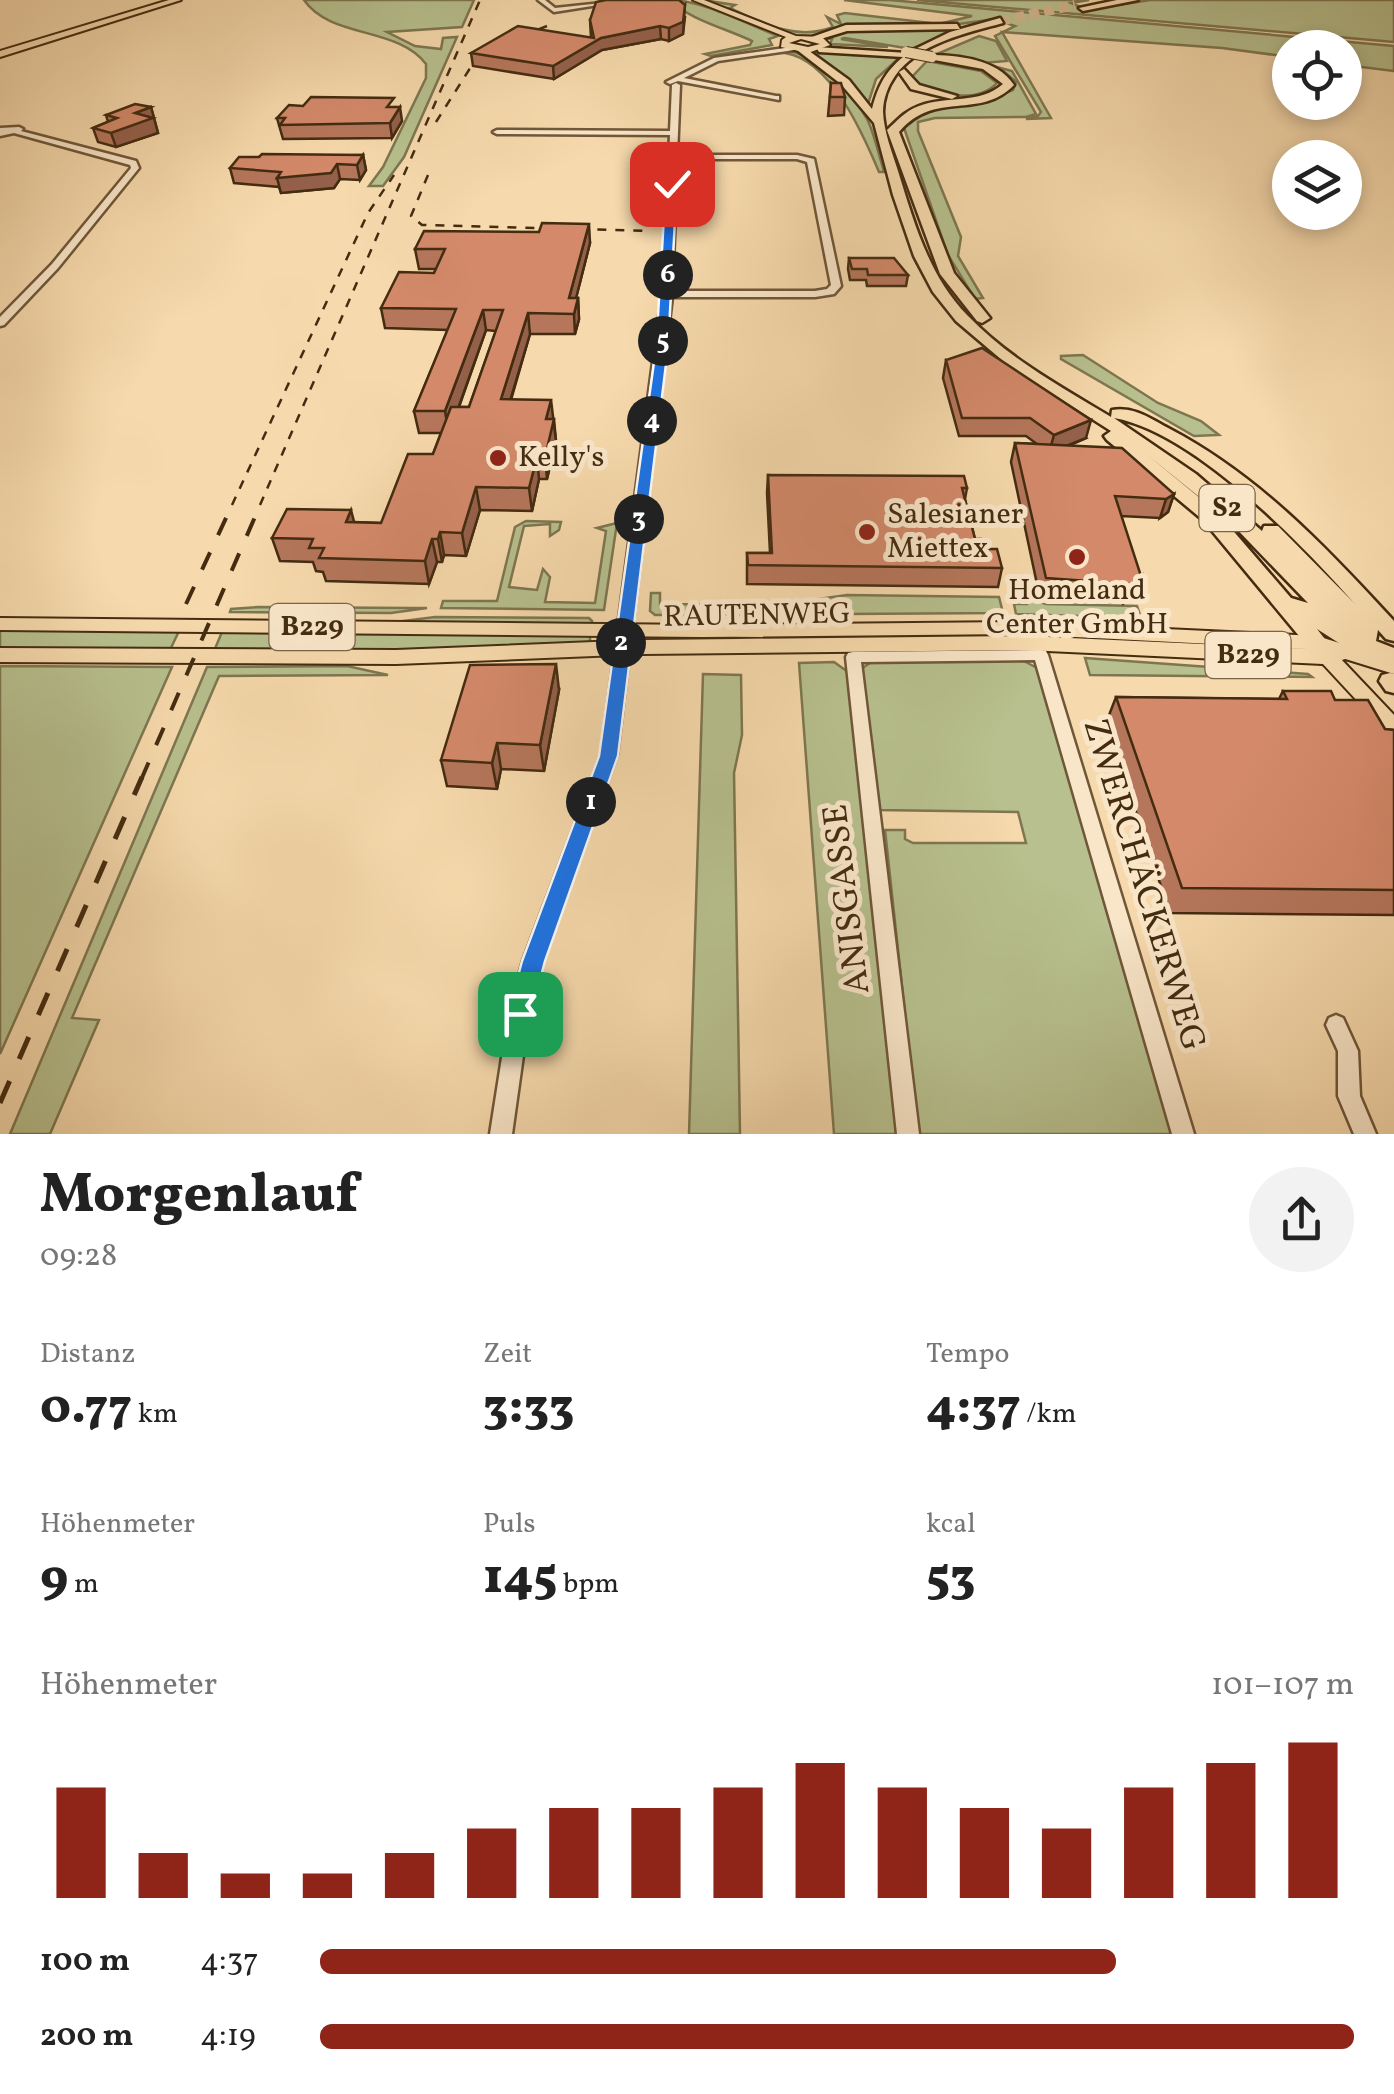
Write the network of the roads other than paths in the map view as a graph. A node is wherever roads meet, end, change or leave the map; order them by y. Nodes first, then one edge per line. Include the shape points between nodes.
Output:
1 (176, 0) edge
2 (542, 0) edge
3 (628, 0) edge
4 (693, 0) edge
5 (1109, 0) edge
6 (1134, 0) edge
7 (1000, 23) junction
8 (792, 44) junction
9 (819, 44) junction
10 (0, 54) edge
11 (930, 58) junction
12 (904, 72) junction
13 (682, 82) junction
14 (776, 98) dead end
15 (877, 122) junction
16 (1, 130) edge
17 (894, 131) junction
18 (498, 132) dead end
19 (674, 132) junction
20 (673, 158) junction
21 (668, 294) junction
22 (0, 322) edge
23 (1094, 411) junction
24 (1270, 584) junction
25 (0, 624) edge
26 (1394, 634) edge
27 (622, 639) junction
28 (1371, 651) edge
29 (0, 655) edge
30 (1041, 655) joint
31 (853, 658) joint
32 (1369, 698) junction
33 (1394, 728) edge
34 (1336, 1026) dead end
35 (501, 1134) edge
36 (908, 1134) edge
37 (1183, 1134) edge
38 (1364, 1134) edge

1 - 10 main road
2 - 3 street via 554,10
4 - 8 main road
5 - 6 highway via 1079,7
7 - 9 highway via 843,29
7 - 12 highway via 943,45
7 - 15 highway via 944,38 903,61 878,92
8 - 9 main road
8 - 13 street via 716,60
8 - 15 highway via 850,88
9 - 11 highway, bridge
11 - 12 highway via 987,71 1001,84 982,94 940,95 912,85
11 - 17 highway via 992,70 1009,85 988,97 916,108
12 - 17 highway via 889,102
13 - 14 street
13 - 19 street
15 - 23 highway, S2 via 921,255 942,294 1003,352
16 - 22 street via 16,128 135,168
17 - 28 highway via 941,261 965,300 1011,342 1118,414 1131,415 1230,472 1316,548
18 - 19 street
19 - 20 street
20 - 21 street
20 - 21 street via 811,162 836,286 815,294
21 - 27 street
23 - 24 highway via 1098,422 1210,516
23 - 28 highway, S2 via 1229,509
24 - 28 highway
24 - 28 highway
25 - 27 main road, RAUTENWEG / B229
26 - 28 highway
27 - 28 main road, RAUTENWEG / B229
27 - 29 main road, RAUTENWEG / B229 via 396,657
27 - 35 street via 609,756 533,961
28 - 32 main road, B229
28 - 32 main road via 1364,671
30 - 31 street, RAUTENWEG
30 - 37 street, ZWERCHÄCKERWEG
31 - 36 street, ANISGASSE
32 - 33 main road, B229
34 - 38 street via 1348,1051 1350,1096

